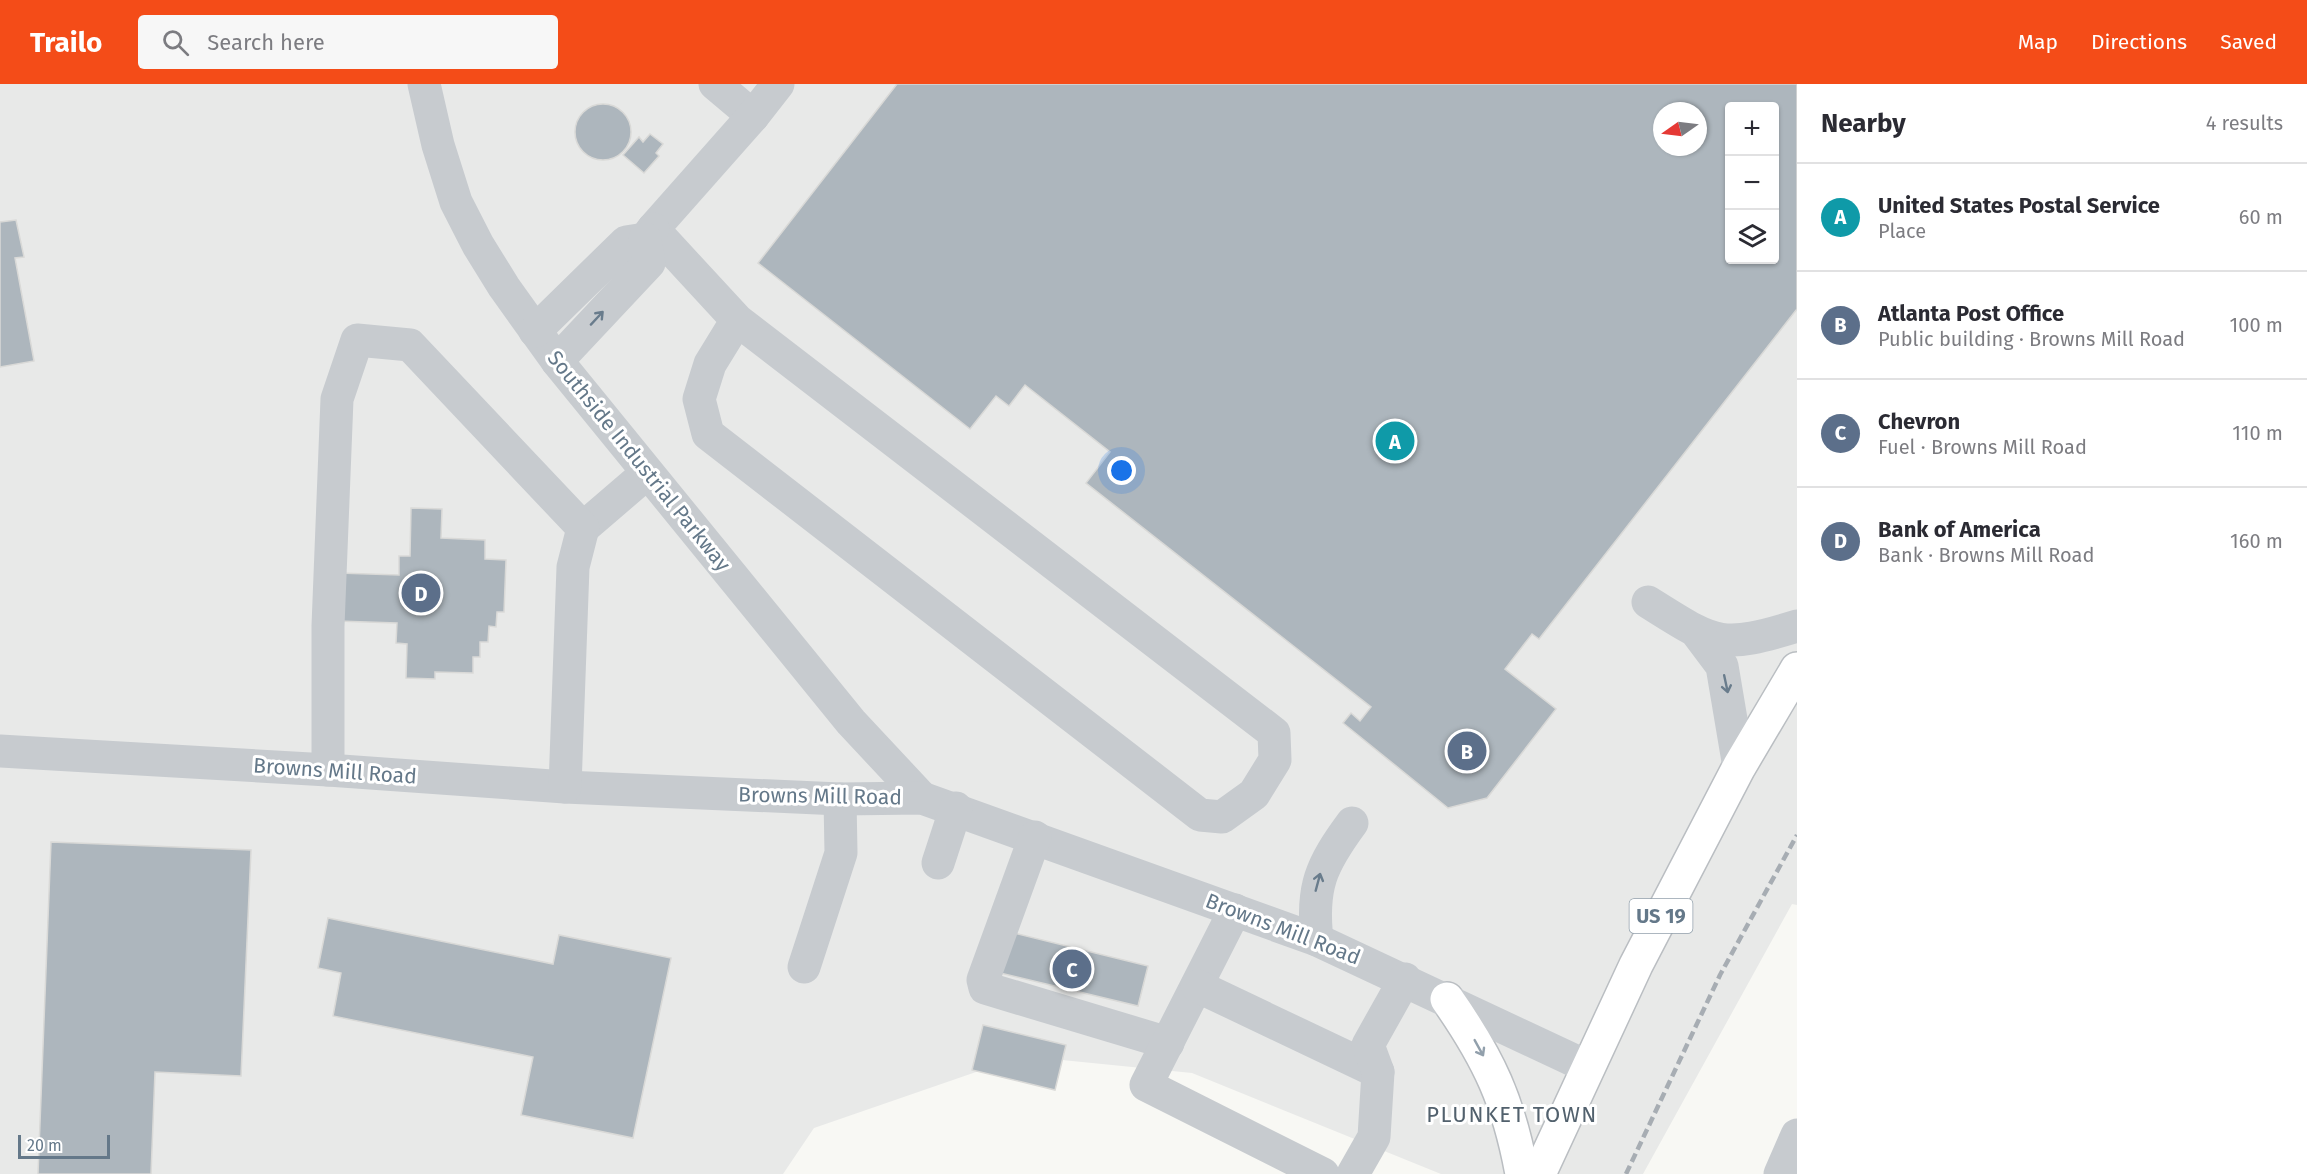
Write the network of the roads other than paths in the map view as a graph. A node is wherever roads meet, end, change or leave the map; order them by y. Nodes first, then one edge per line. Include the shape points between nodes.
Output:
1 (423, 84) edge
2 (715, 84) edge
3 (778, 84) edge
4 (753, 116) junction
5 (649, 234) junction
6 (737, 320) junction
7 (535, 331) junction
8 (557, 361) junction
9 (647, 472) junction
10 (583, 528) junction
11 (1648, 602) dead end
12 (1797, 626) edge
13 (1698, 634) junction
14 (1797, 669) edge
15 (0, 751) edge
16 (1740, 767) junction
17 (328, 770) junction
18 (565, 787) junction
19 (922, 798) junction
20 (840, 799) junction
21 (956, 808) junction
22 (1352, 823) dead end
23 (1035, 837) junction
24 (938, 863) dead end
25 (1235, 909) junction
26 (1317, 940) junction
27 (804, 967) dead end
28 (1405, 979) junction
29 (1197, 986) junction
30 (1447, 999) junction
31 (1168, 1043) junction
32 (1588, 1067) junction
33 (1378, 1072) junction
34 (1797, 1135) edge
35 (1323, 1174) edge
36 (1353, 1174) edge
37 (1522, 1174) edge
38 (1539, 1174) edge
39 (1780, 1174) edge

1 - 7 street, Southside Industrial Parkway via 456,202 478,246
2 - 4 street
3 - 4 street
4 - 5 street
5 - 6 street
5 - 7 street via 626,242
8 -> 5 street via 649,263
6 - 6 street via 1274,733 1275,760 1254,794 1222,817 1200,815 708,434 699,399 710,364
7 - 8 street, Southside Industrial Parkway
8 - 9 street, Southside Industrial Parkway
9 - 10 street
9 - 19 street, Southside Industrial Parkway via 850,722
10 - 17 street via 410,345 357,340 337,399 328,626
10 - 18 street via 573,567
11 - 13 street
12 - 13 street via 1750,640 1716,640
13 -> 16 street via 1722,666
14 - 16 main road, US 19
15 - 17 street, Browns Mill Road
16 - 32 main road, US 19 via 1636,964
17 - 18 street, Browns Mill Road
18 - 20 street, Browns Mill Road
19 - 20 street, Browns Mill Road
19 - 21 street, Browns Mill Road
20 - 27 street via 841,853
21 - 23 street, Browns Mill Road
21 - 24 street
26 -> 22 street via 1315,890 1328,855
23 - 25 street, Browns Mill Road
23 - 31 street via 982,980 985,988
25 - 26 street, Browns Mill Road
25 - 29 street
26 - 28 street, Browns Mill Road
28 - 30 street, Browns Mill Road
28 - 33 street via 1368,1045
29 - 31 street
29 - 33 street
30 - 32 street, Browns Mill Road
30 -> 37 main road via 1473,1037 1499,1087
31 - 35 street via 1146,1085
32 - 38 main road, US 19
33 - 36 street via 1374,1137
34 - 39 street

